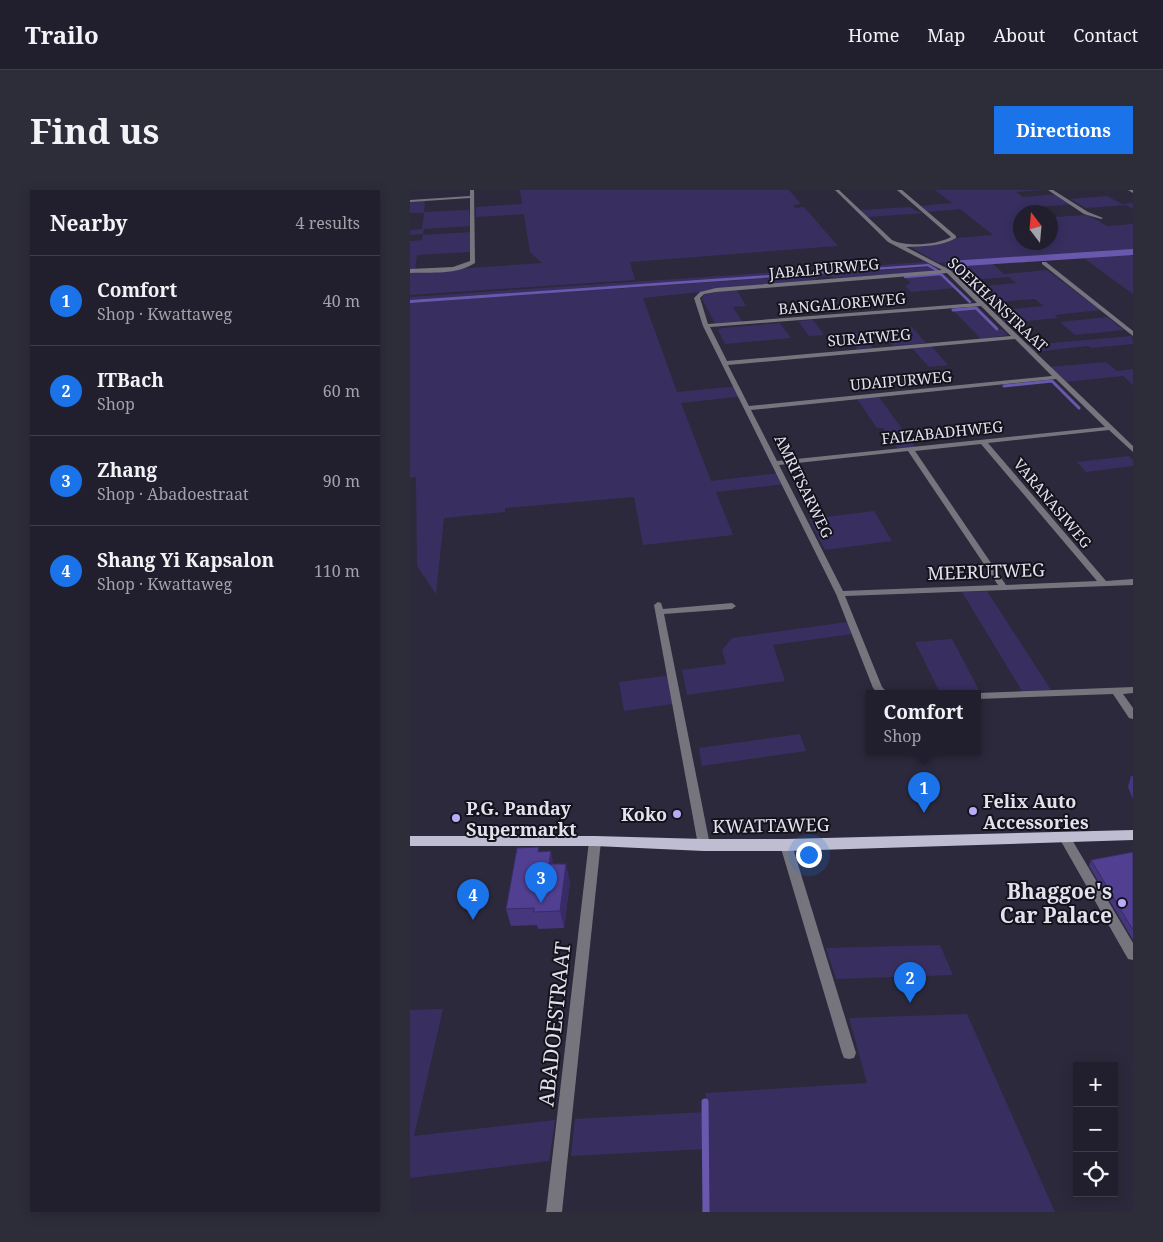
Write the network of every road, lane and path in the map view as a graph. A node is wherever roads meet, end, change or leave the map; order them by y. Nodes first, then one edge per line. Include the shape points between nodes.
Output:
1 (472, 190) edge
2 (837, 190) edge
3 (899, 190) edge
4 (1050, 190) edge
5 (472, 197) junction
6 (410, 200) edge
7 (1101, 218) dead end
8 (901, 246) junction
9 (1044, 263) dead end
10 (946, 270) junction
11 (410, 271) edge
12 (702, 293) joint
13 (980, 304) junction
14 (706, 326) junction
15 (1133, 334) edge
16 (1015, 337) junction
17 (726, 363) junction
18 (1057, 377) junction
19 (748, 408) junction
20 (1111, 428) junction
21 (982, 442) junction
22 (910, 449) junction
23 (1133, 450) edge
24 (776, 464) junction
25 (1133, 582) edge
26 (1103, 583) junction
27 (1003, 586) junction
28 (840, 594) junction
29 (732, 606) dead end
30 (880, 690) edge
31 (1133, 690) edge
32 (1116, 691) junction
33 (981, 696) edge
34 (1133, 716) edge
35 (1133, 835) edge
36 (1064, 836) junction
37 (595, 840) junction
38 (410, 841) edge
39 (704, 845) junction
40 (786, 845) junction
41 (1133, 955) edge
42 (849, 1053) dead end
43 (554, 1212) edge

1 - 5 street
2 - 8 street, SOEKHANSTRAAT via 890,240
3 - 8 street via 954,237 943,242
4 - 7 street via 1086,213
5 - 6 street
5 - 11 street via 473,262 458,268
8 - 10 street, SOEKHANSTRAAT
9 - 15 street
10 - 12 street, JABALPURWEG
10 - 13 street, SOEKHANSTRAAT
12 - 14 street, AMRITSARWEG via 697,298
13 - 14 street, BANGALOREWEG
13 - 16 street, SOEKHANSTRAAT
14 - 17 street, AMRITSARWEG
16 - 17 street, SURATWEG
16 - 18 street, SOEKHANSTRAAT
17 - 19 street, AMRITSARWEG
18 - 19 street, UDAIPURWEG
18 - 20 street, SOEKHANSTRAAT
19 - 24 street, AMRITSARWEG
20 - 21 street, FAIZABADHWEG
20 - 23 street, SOEKHANSTRAAT
21 - 22 street, FAIZABADHWEG
21 - 26 street, VARANASIWEG
22 - 24 street, FAIZABADHWEG
22 - 27 street
24 - 28 street, AMRITSARWEG
25 - 26 street, MEERUTWEG
26 - 27 street, MEERUTWEG
27 - 28 street, MEERUTWEG
28 - 30 street, AMRITSARWEG
29 - 39 street via 659,609
31 - 32 street
32 - 33 street
32 - 34 street
35 - 36 main road, KWATTAWEG
36 - 40 main road, KWATTAWEG
36 - 41 street
37 - 38 main road, KWATTAWEG
37 - 39 main road, KWATTAWEG
37 - 43 street, ABADOESTRAAT
39 - 40 main road, KWATTAWEG
40 - 42 street

